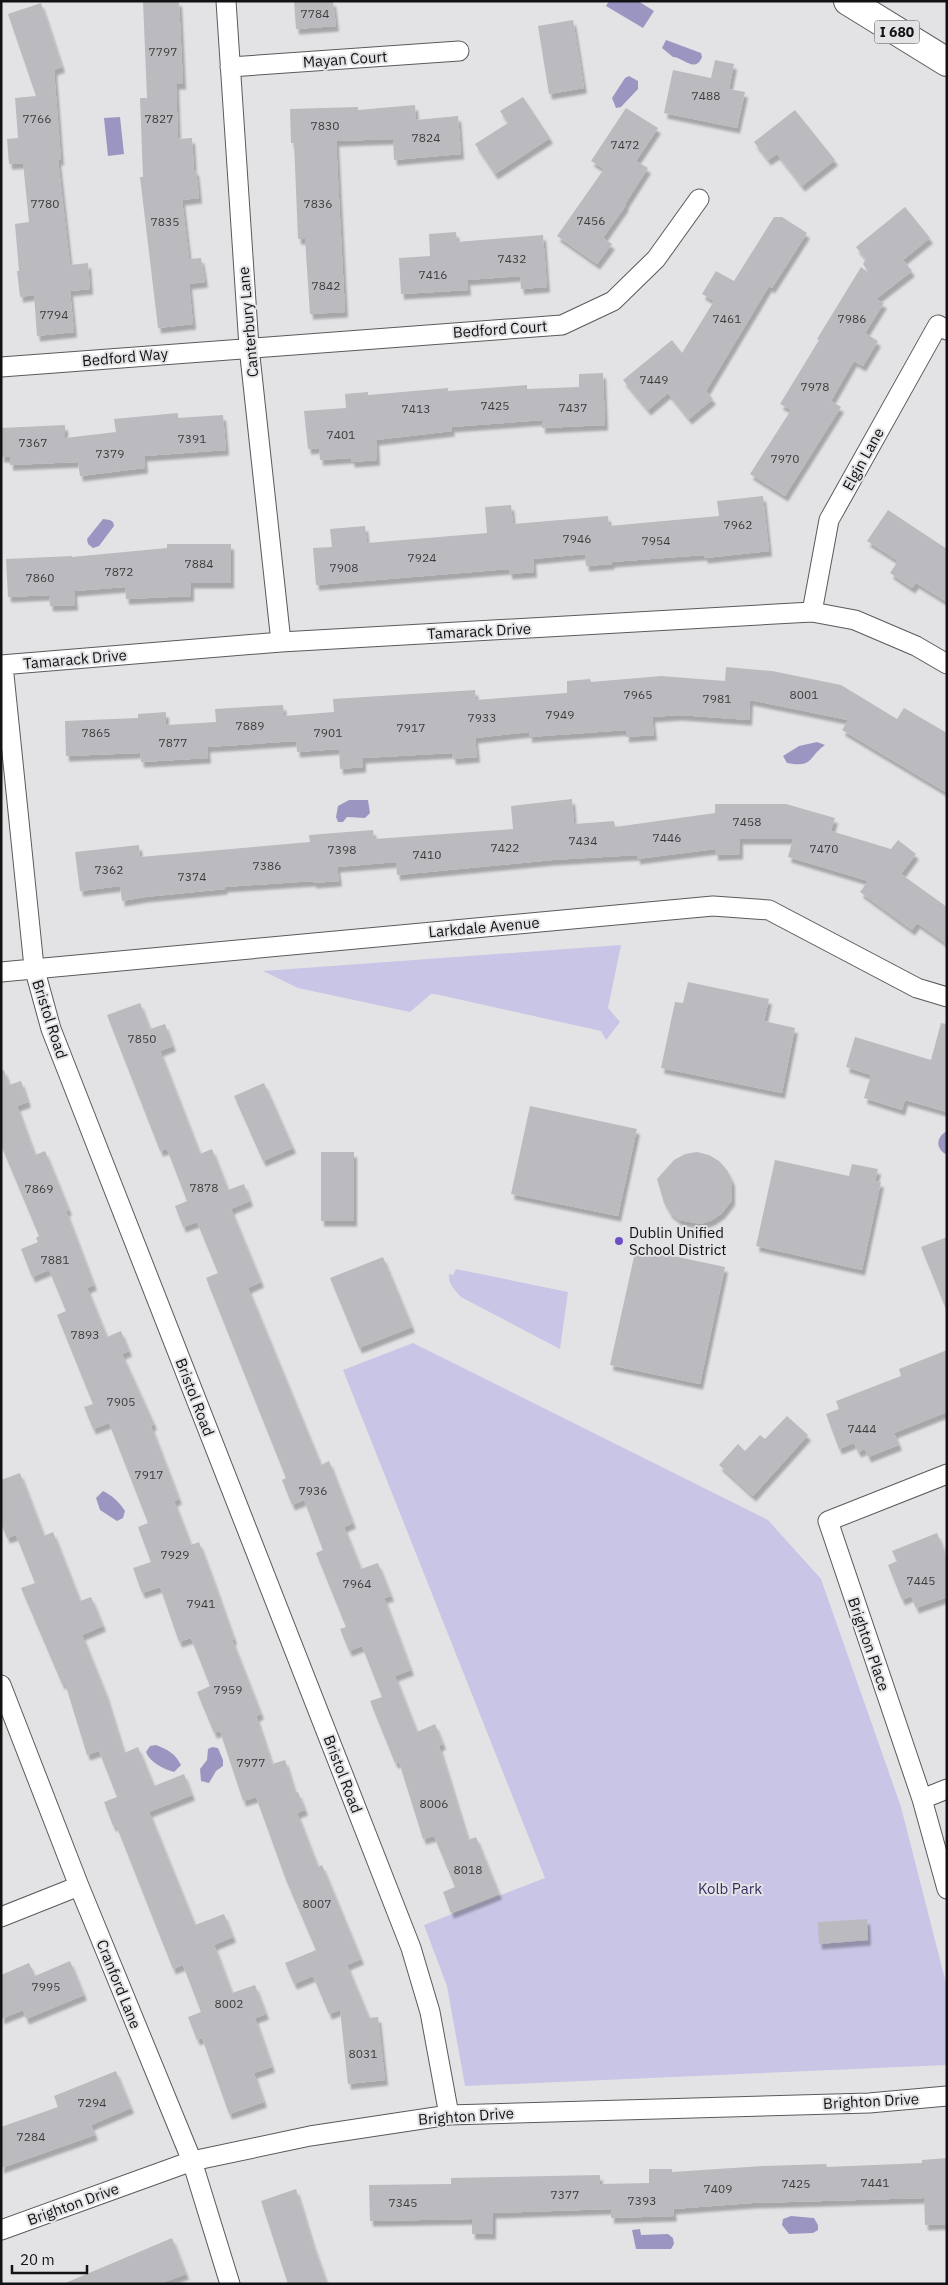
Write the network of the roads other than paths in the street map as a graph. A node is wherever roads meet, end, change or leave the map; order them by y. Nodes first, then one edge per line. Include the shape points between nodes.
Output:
1 (226, 1) edge
2 (848, 1) edge
3 (459, 51) dead end
4 (947, 62) edge
5 (230, 67) junction
6 (699, 199) dead end
7 (947, 330) edge
8 (249, 347) junction
9 (1, 367) edge
10 (812, 612) junction
11 (281, 642) junction
12 (947, 664) edge
13 (2, 665) edge
14 (34, 968) junction
15 (1, 972) edge
16 (947, 997) edge
17 (947, 1474) edge
18 (1, 1685) edge
19 (947, 1790) edge
20 (922, 1799) junction
21 (79, 1886) junction
22 (947, 1889) edge
23 (1, 1917) edge
24 (947, 2096) edge
25 (449, 2115) junction
26 (192, 2161) junction
27 (1, 2230) edge
28 (230, 2284) edge

1 - 5 street, Canterbury Lane
2 - 4 highway, I 680
3 - 5 street, Mayan Court
5 - 8 street, Canterbury Lane
6 - 8 street, Bedford Court via 656,260 613,301 562,325
7 - 10 street, Elgin Lane via 938,325 829,520
8 - 9 street, Bedford Way
8 - 11 street, Canterbury Lane
10 - 11 street, Tamarack Drive
10 - 12 street, Tamarack Drive via 855,620 916,646
11 - 13 street, Tamarack Drive
13 - 14 street, Bristol Road
14 - 15 street, Larkdale Avenue
14 - 16 street, Larkdale Avenue via 713,906 769,910 917,988
14 - 25 street, Bristol Road via 51,1029 411,1948 430,2012
17 - 20 street, Brighton Place via 828,1521
18 - 21 street, Cranford Lane
19 - 20 street
20 - 22 street, Brighton Place
21 - 23 street
21 - 26 street, Cranford Lane
24 - 25 street, Brighton Drive via 869,2103
25 - 26 street, Brighton Drive via 310,2136
26 - 27 street, Brighton Drive
26 - 28 street, Cranford Lane

